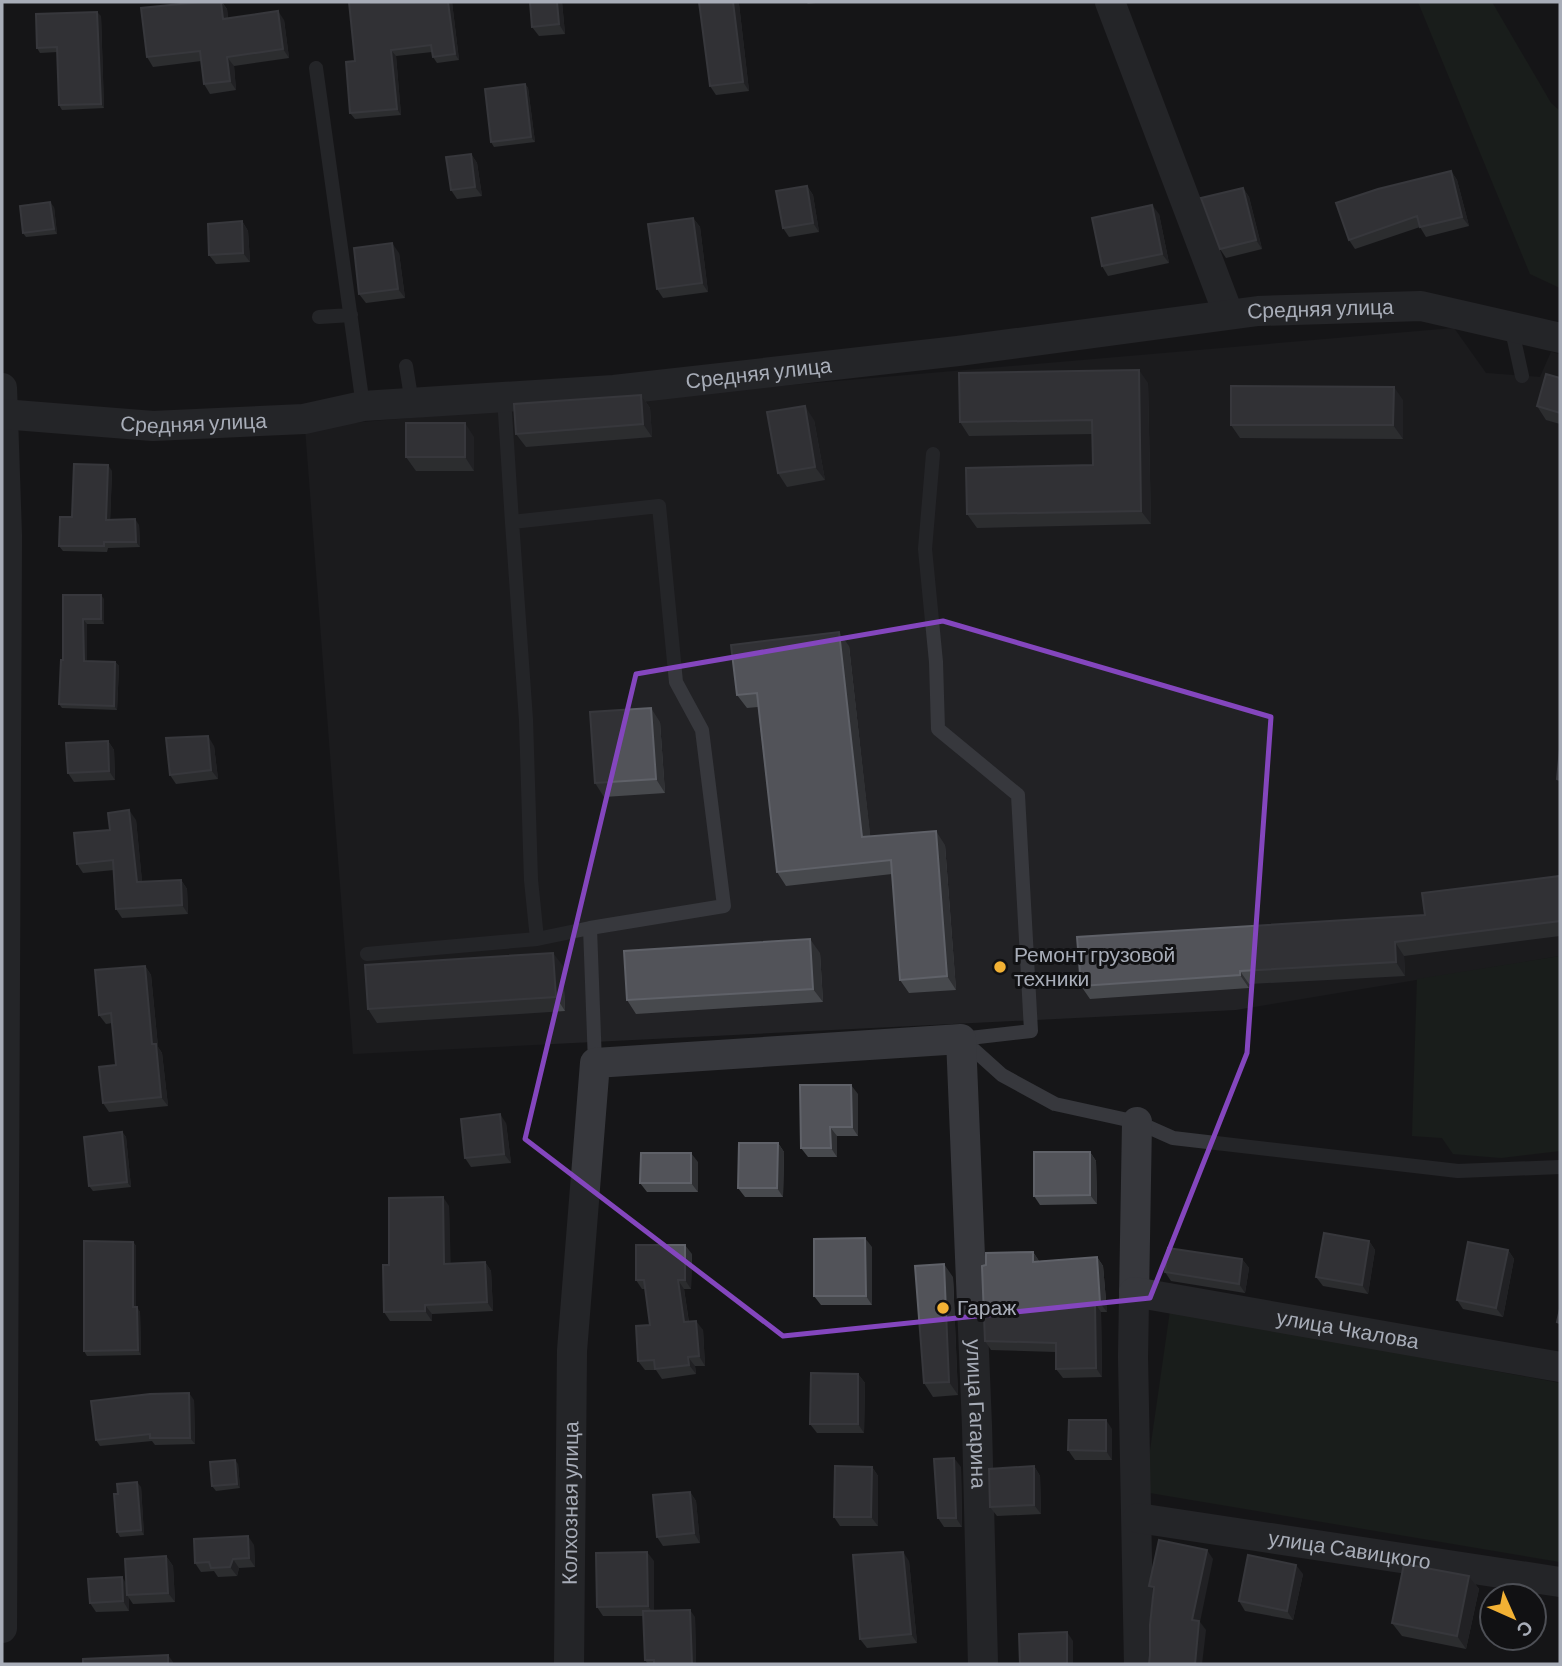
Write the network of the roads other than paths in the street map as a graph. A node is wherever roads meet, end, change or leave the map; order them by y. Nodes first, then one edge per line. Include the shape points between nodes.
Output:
1 (1110, 2) edge
2 (316, 68) dead end
3 (1228, 313) junction
4 (351, 315) junction
5 (319, 317) dead end
6 (1511, 326) junction
7 (1560, 338) edge
8 (406, 366) dead end
9 (1522, 376) dead end
10 (504, 397) junction
11 (412, 402) junction
12 (2, 405) edge
13 (363, 406) junction
14 (933, 454) dead end
15 (512, 522) junction
16 (590, 928) junction
17 (537, 939) junction
18 (367, 954) dead end
19 (961, 1039) junction
20 (595, 1063) junction
21 (1137, 1122) junction
22 (1560, 1167) edge
23 (1134, 1292) junction
24 (1560, 1367) edge
25 (1138, 1518) junction
26 (1560, 1581) edge
27 (2, 1628) edge
28 (569, 1664) edge
29 (984, 1664) edge
30 (1139, 1664) edge

1 - 3 street
2 - 4 lane
3 - 6 street, Средняя улица via 1421,306
3 - 10 street, Средняя улица via 958,351 614,390
4 - 5 lane
4 - 13 lane
6 - 7 street, Средняя улица
6 - 9 lane
8 - 11 lane
10 - 11 street, Средняя улица
10 - 15 lane
11 - 13 street, Средняя улица
12 - 13 street, Средняя улица via 153,426 304,419
12 - 27 street via 7,564
14 - 19 lane via 925,548 938,729 1018,795 1031,1031
15 - 16 lane via 659,506 676,682 702,730 724,906
15 - 17 lane
16 - 17 lane
16 - 20 lane
17 - 18 lane
19 - 20 street
19 - 21 lane via 1002,1075 1055,1104
19 - 29 street, улица Гагарина
20 - 28 street, Колхозная улица via 572,1351
21 - 22 lane via 1173,1138 1458,1171
21 - 23 street
23 - 24 street, улица Чкалова
23 - 25 street
25 - 26 street, улица Савицкого
25 - 30 street

